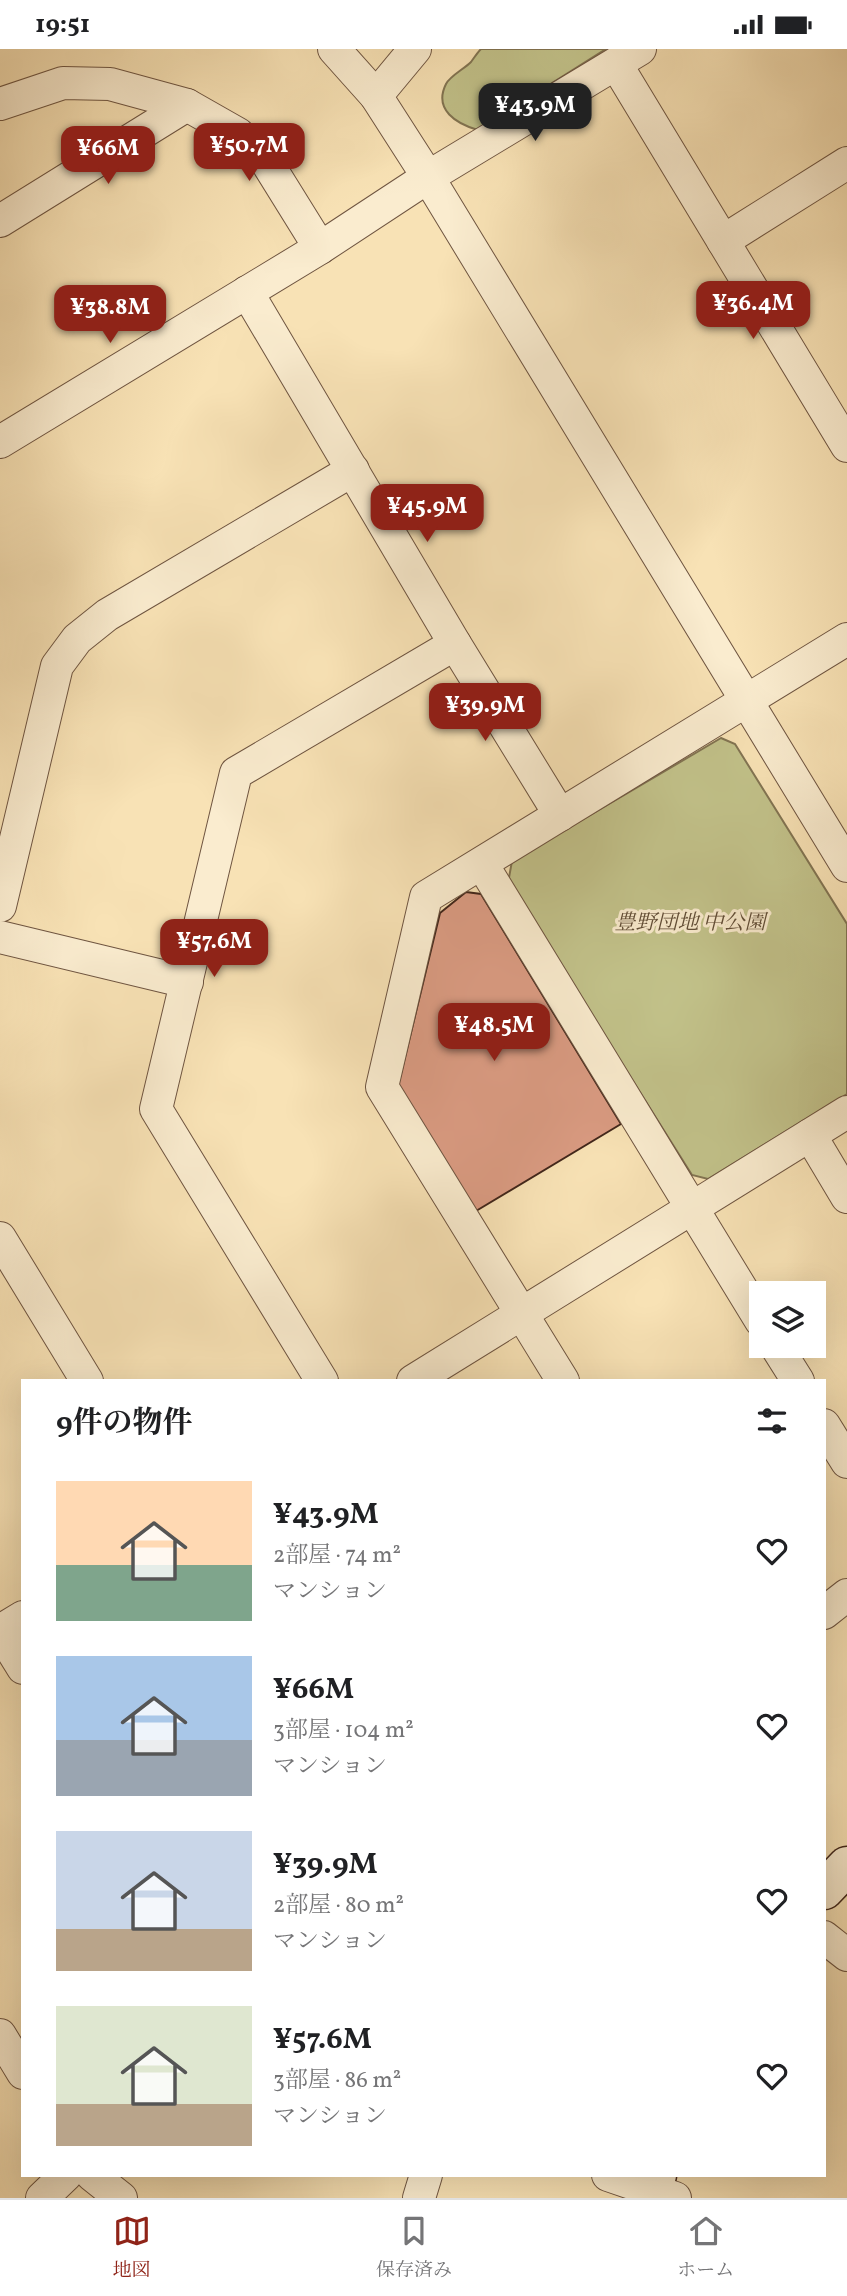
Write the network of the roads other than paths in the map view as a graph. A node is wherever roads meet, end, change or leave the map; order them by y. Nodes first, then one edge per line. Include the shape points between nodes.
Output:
1 (334, 49) edge
2 (415, 49) edge
3 (628, 57) edge
4 (376, 96) junction
5 (0, 104) edge
6 (187, 105) junction
7 (847, 163) edge
8 (428, 177) junction
9 (0, 222) edge
10 (723, 241) junction
11 (320, 248) junction
12 (247, 292) junction
13 (837, 408) edge
14 (0, 442) edge
15 (847, 446) edge
16 (353, 470) junction
17 (847, 639) edge
18 (455, 644) junction
19 (746, 701) junction
20 (560, 815) junction
21 (482, 864) junction
22 (847, 866) edge
23 (0, 906) edge
24 (0, 937) edge
25 (187, 982) junction
26 (847, 1112) edge
27 (810, 1135) junction
28 (847, 1197) edge
29 (693, 1208) junction
30 (0, 1238) edge
31 (749, 1301) edge
32 (522, 1314) junction
33 (784, 1358) edge
34 (86, 1379) edge
35 (321, 1379) edge
36 (416, 1379) edge
37 (562, 1379) edge
38 (797, 1379) edge
39 (833, 1426) edge
40 (847, 1462) edge
41 (847, 1595) edge
42 (826, 1611) edge
43 (21, 1618) edge
44 (21, 1665) edge
45 (847, 1866) edge
46 (826, 1888) edge
47 (826, 1939) edge
48 (847, 1955) edge
49 (0, 2035) edge
50 (21, 2070) edge
51 (64, 2177) edge
52 (95, 2177) edge
53 (425, 2177) edge
54 (615, 2177) edge
55 (659, 2190) edge
56 (42, 2198) edge
57 (121, 2198) edge
58 (418, 2198) edge

1 - 4 street
2 - 4 street
3 - 8 street
3 - 10 street
4 - 8 street
5 - 6 street via 75,83 110,84
6 - 9 street
6 - 11 street via 238,134 266,160
7 - 10 street
8 - 11 street
8 - 19 street
10 - 13 street
11 - 12 street
12 - 14 street
12 - 16 street
13 - 15 street
16 - 18 street
16 - 23 street via 107,615 77,639 57,666
17 - 19 street
18 - 20 street
18 - 25 street via 236,773
19 - 20 street
19 - 22 street
20 - 21 street
21 - 29 street
21 - 32 street via 426,897 382,1087
24 - 25 street
25 - 35 street via 156,1109
26 - 27 street
27 - 28 street
27 - 29 street
29 - 31 street
29 - 32 street
30 - 34 street
32 - 36 street
32 - 37 street
33 - 38 street
39 - 40 street
41 - 42 street
43 - 44 street via 0,1630
45 - 46 street
47 - 48 street
49 - 50 street
51 - 56 street
52 - 57 street
53 - 58 street
54 - 55 street

